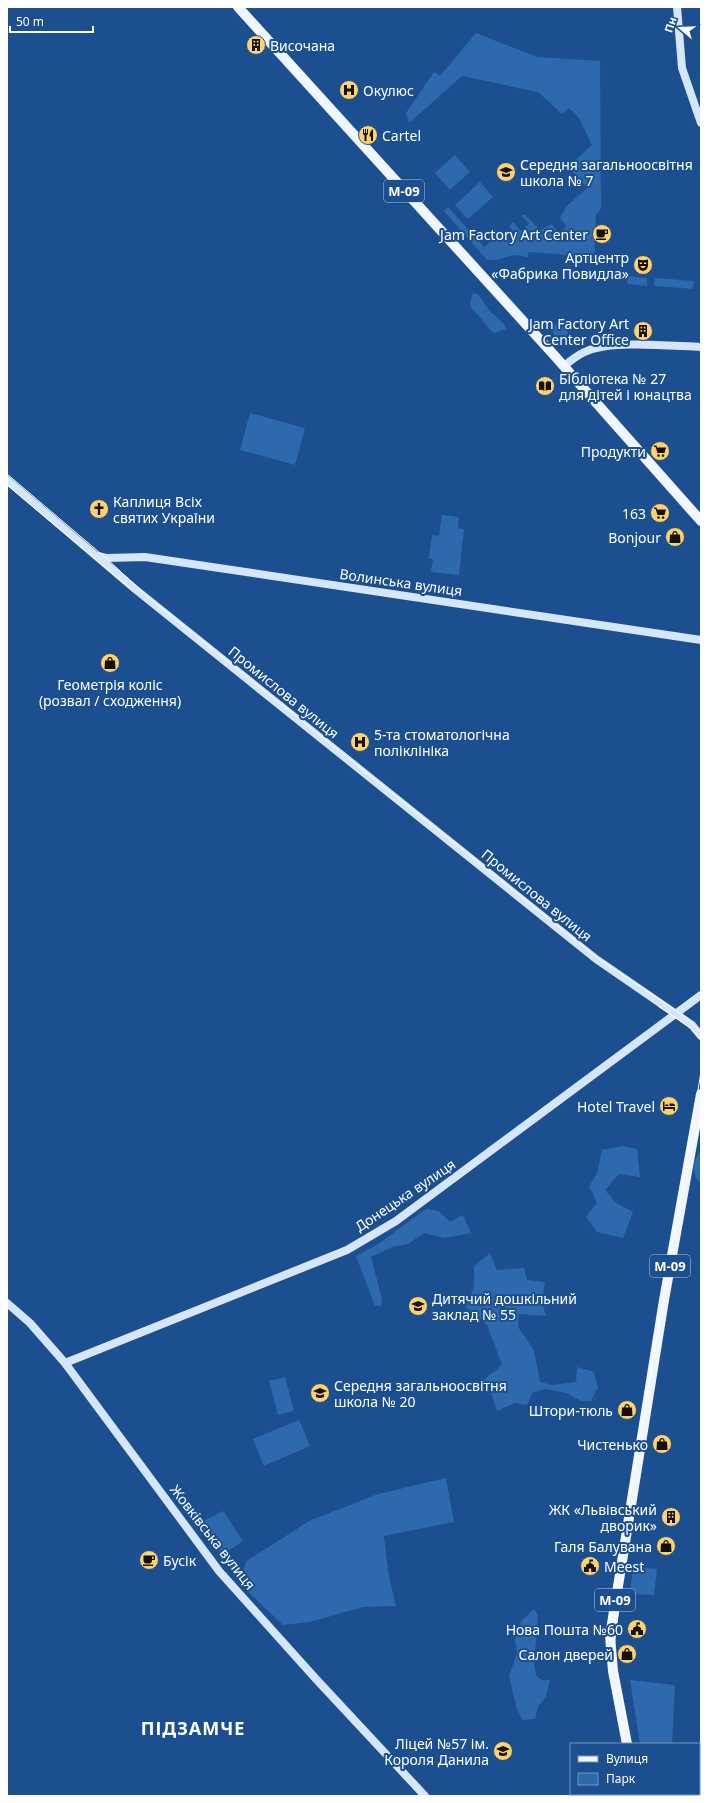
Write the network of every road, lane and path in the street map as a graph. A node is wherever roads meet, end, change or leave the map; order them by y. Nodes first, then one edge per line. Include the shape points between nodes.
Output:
1 (238, 7) edge
2 (677, 7) edge
3 (701, 123) edge
4 (701, 347) edge
5 (564, 366) junction
6 (7, 480) edge
7 (701, 521) edge
8 (97, 556) junction
9 (701, 640) edge
10 (701, 995) edge
11 (675, 1014) junction
12 (701, 1036) edge
13 (701, 1094) edge
14 (7, 1303) edge
15 (65, 1363) junction
16 (628, 1743) edge
17 (426, 1796) edge

1 - 5 main road, М-09
2 - 3 street via 682,68
4 - 5 street via 610,346 588,350
5 - 7 main road, М-09
6 - 8 street, Промислова вулиця
8 - 9 street, Волинська вулиця via 145,557
8 - 11 street, Промислова вулиця via 596,959
10 - 11 street, Донецька вулиця
11 - 12 street, Промислова вулиця via 692,1025
11 - 15 street, Донецька вулиця via 396,1221 346,1250
13 - 16 main road, М-09 via 663,1308 610,1636 613,1671
14 - 15 street, Жовківська вулиця via 30,1323
15 - 17 street, Жовківська вулиця via 219,1571

